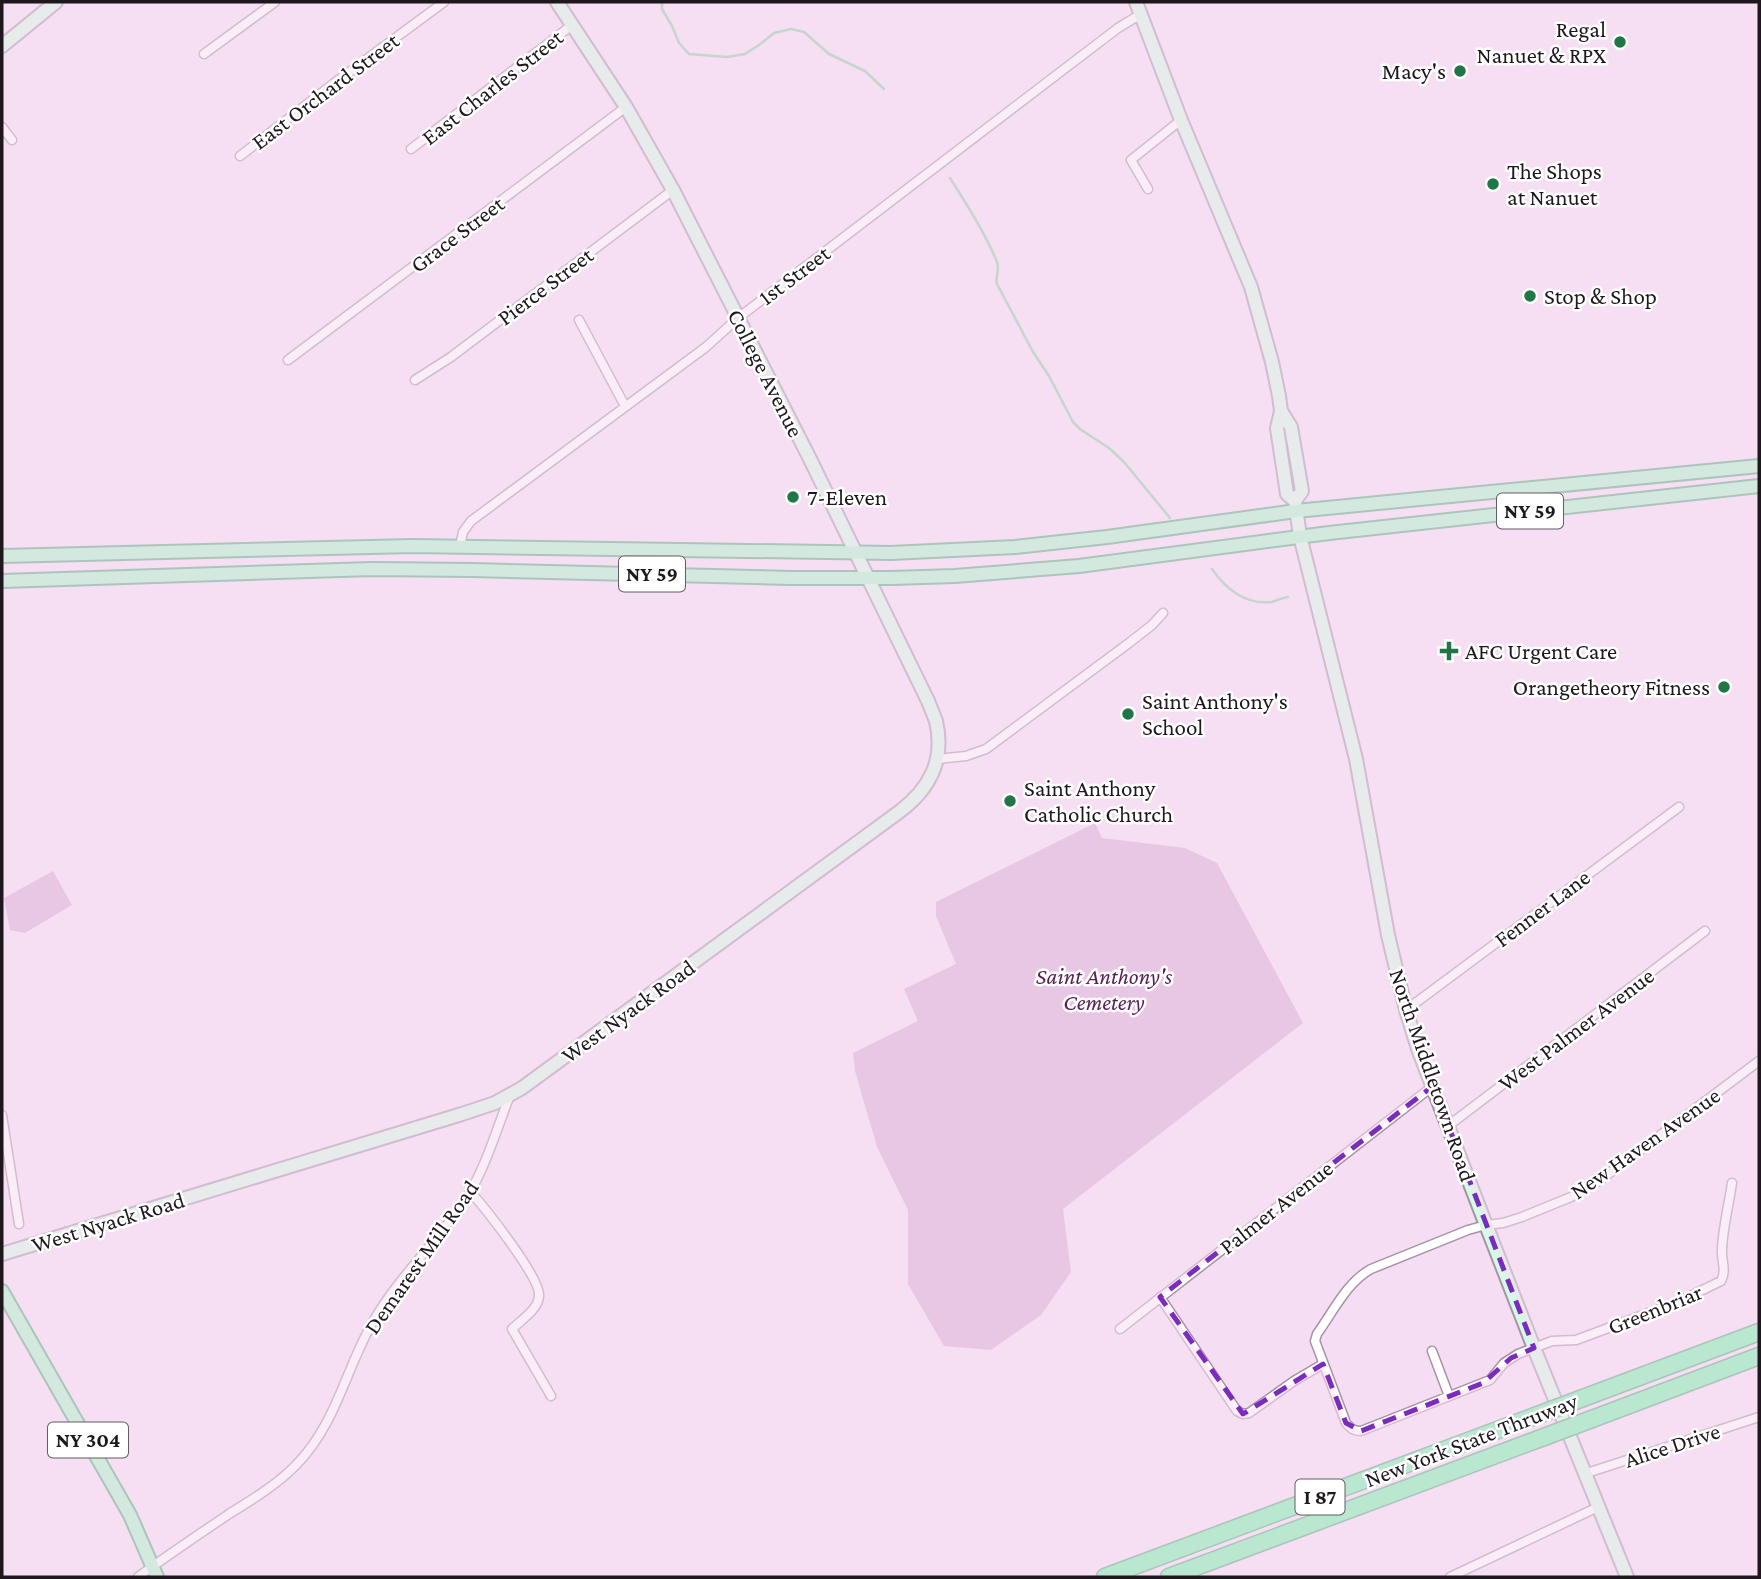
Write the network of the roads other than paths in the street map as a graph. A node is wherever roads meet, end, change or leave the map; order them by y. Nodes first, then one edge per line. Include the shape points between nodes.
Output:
1 (56, 2) edge
2 (275, 2) edge
3 (444, 2) edge
4 (557, 2) edge
5 (1139, 8) edge
6 (572, 25) junction
7 (2, 46) edge
8 (204, 54) dead end
9 (626, 107) junction
10 (1181, 120) junction
11 (2, 127) edge
12 (12, 140) dead end
13 (411, 149) dead end
14 (240, 156) dead end
15 (1148, 189) dead end
16 (673, 190) junction
17 (738, 318) junction
18 (579, 320) dead end
19 (288, 360) dead end
20 (415, 380) dead end
21 (625, 406) junction
22 (1759, 466) edge
23 (1759, 486) edge
24 (1296, 506) junction
25 (1300, 537) junction
26 (460, 546) junction
27 (856, 553) junction
28 (2, 556) edge
29 (868, 578) junction
30 (2, 581) edge
31 (1163, 613) dead end
32 (937, 759) junction
33 (1679, 807) dead end
34 (1705, 932) dead end
35 (1406, 1010) junction
36 (1759, 1061) edge
37 (1433, 1086) junction
38 (510, 1095) junction
39 (2, 1115) edge
40 (1448, 1126) junction
41 (1732, 1183) dead end
42 (470, 1191) junction
43 (19, 1224) dead end
44 (1486, 1225) junction
45 (2, 1254) edge
46 (2, 1290) edge
47 (1160, 1297) junction
48 (1120, 1329) dead end
49 (1759, 1332) edge
50 (1534, 1348) junction
51 (1432, 1351) dead end
52 (1759, 1356) edge
53 (1323, 1364) junction
54 (551, 1396) dead end
55 (1449, 1396) junction
56 (1759, 1417) edge
57 (1584, 1474) junction
58 (1598, 1507) junction
59 (155, 1572) edge
60 (138, 1577) edge
61 (1105, 1577) edge
62 (1169, 1577) edge
63 (1450, 1577) edge
64 (1627, 1577) edge

1 - 7 street
2 - 8 street
3 - 14 street, East Orchard Street
4 - 6 street, College Avenue
5 - 10 street, North Middletown Road
5 - 17 street, 1st Street
6 - 9 street, College Avenue
6 - 13 street, East Charles Street
9 - 16 street, College Avenue
9 - 19 street, Grace Street
10 - 15 street via 1130,160
10 - 24 street, North Middletown Road via 1251,287 1281,411 1277,428 1287,494
11 - 12 street
16 - 17 street, College Avenue
16 - 20 street, Pierce Street
17 - 21 street, 1st Street
17 - 27 street, College Avenue
18 - 21 street
21 - 26 street, 1st Street via 471,521
22 - 24 main road, NY 59
23 - 25 main road, NY 59
24 - 25 street, North Middletown Road
24 - 27 main road, NY 59 via 1087,540 944,552
25 - 29 main road, NY 59 via 1047,569
25 - 35 street, North Middletown Road via 1353,745
26 - 27 main road, NY 59
26 - 28 main road, NY 59
27 - 29 street, College Avenue
29 - 30 main road, NY 59 via 384,569
29 - 32 street, College Avenue via 936,721
31 - 32 street via 986,749
32 - 38 street, West Nyack Road via 924,789 899,813
33 - 35 street, Fenner Lane
34 - 40 street, West Palmer Avenue
35 - 37 street, North Middletown Road
36 - 44 street, New Haven Avenue via 1599,1181 1522,1217
37 - 40 street, North Middletown Road
37 - 47 street, Palmer Avenue
38 - 42 street, Demarest Mill Road
38 - 45 street, West Nyack Road via 470,1112
39 - 43 street
40 - 44 street, North Middletown Road
41 - 50 street, Greenbriar via 1721,1281 1576,1340 1552,1341
42 - 54 street via 539,1288 536,1307 512,1329
42 - 59 street, Demarest Mill Road via 377,1315 331,1417 305,1455 285,1476
44 - 50 street, North Middletown Road
44 - 53 street, New Haven Avenue via 1361,1276 1317,1335
46 - 59 main road, NY 304 via 124,1503
47 - 48 street, Palmer Avenue
47 - 53 street via 1242,1414
49 - 61 highway, New York State Thruway / I 87, bridge
50 - 55 street via 1504,1363 1490,1380
50 - 57 street, North Middletown Road
51 - 55 street
52 - 62 highway, New York State Thruway / I 87, bridge
53 - 55 street, New Haven Avenue via 1346,1423 1356,1431
56 - 57 street, Alice Drive
57 - 58 street, North Middletown Road
58 - 63 street
58 - 64 street, North Middletown Road
59 - 60 street, Demarest Mill Road

